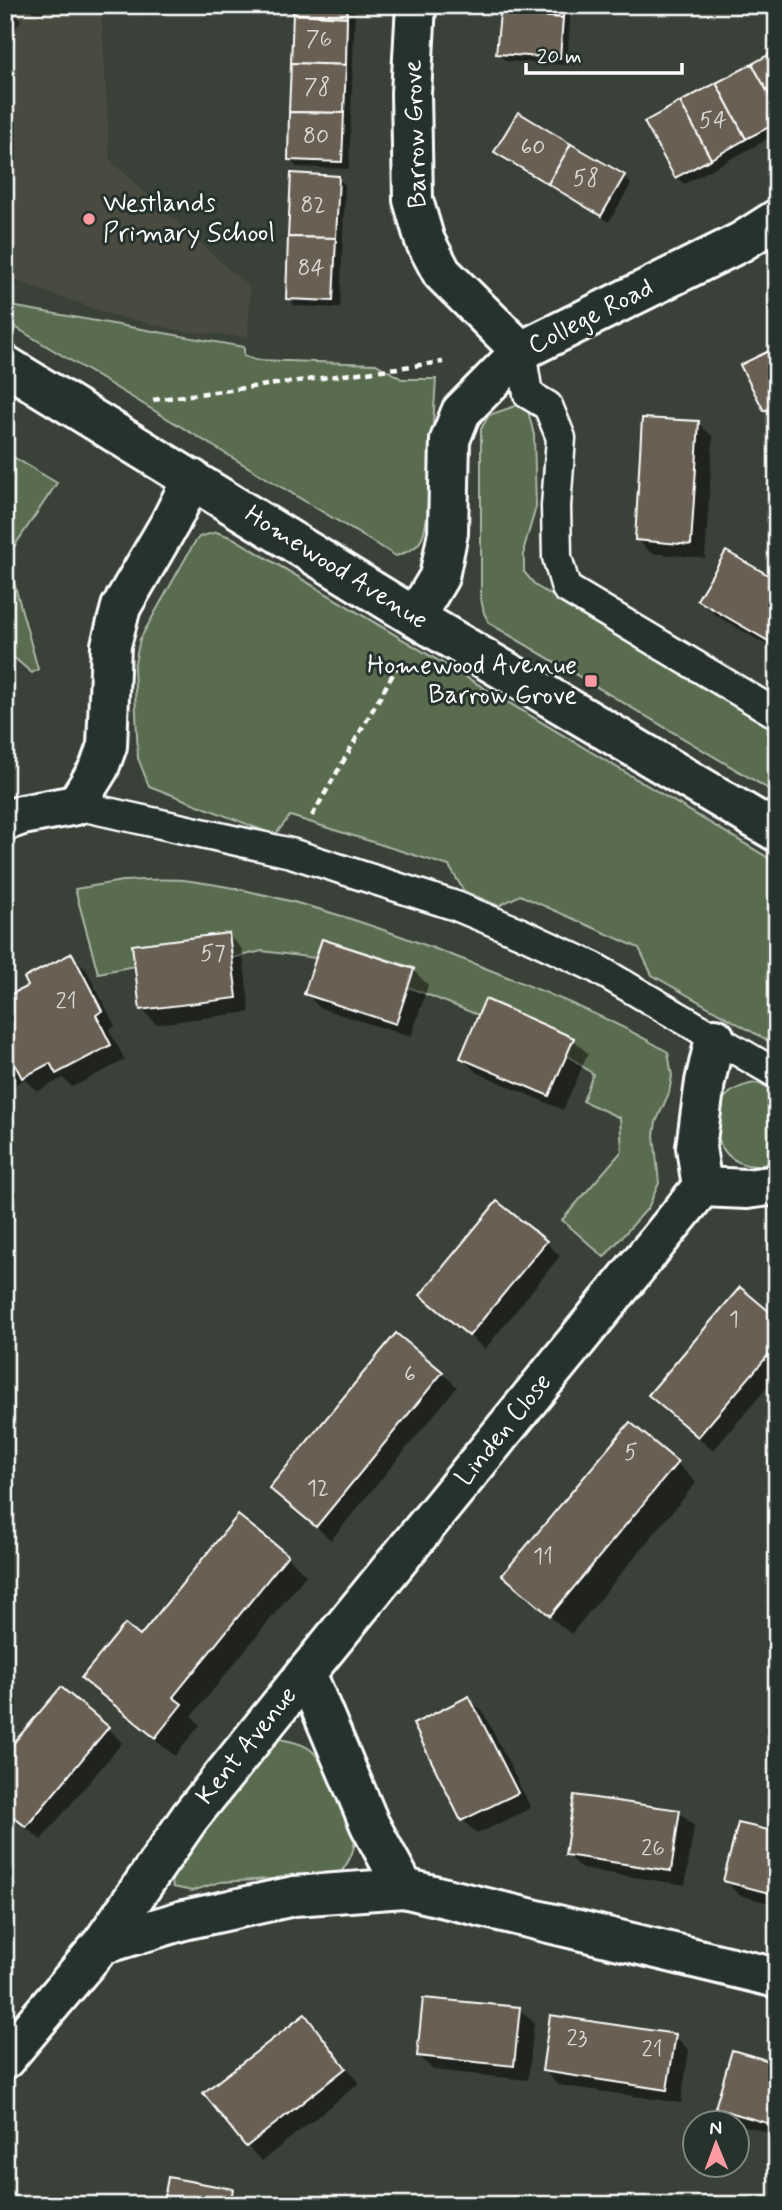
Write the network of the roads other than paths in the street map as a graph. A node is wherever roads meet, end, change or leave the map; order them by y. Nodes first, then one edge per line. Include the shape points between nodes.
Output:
1 (416, 5) edge
2 (777, 219) edge
3 (521, 351) junction
4 (5, 365) edge
5 (192, 479) junction
6 (419, 620) junction
7 (777, 713) edge
8 (76, 805) junction
9 (5, 821) edge
10 (777, 832) edge
11 (715, 1038) junction
12 (777, 1074) edge
13 (777, 1185) edge
14 (702, 1187) junction
15 (306, 1672) junction
16 (404, 1888) junction
17 (101, 1945) junction
18 (777, 1978) edge
19 (5, 2060) edge

1 - 3 street, Barrow Grove via 411,93 413,200 425,241 442,273
2 - 3 street, College Road
3 - 6 street, College Road via 461,412 450,440 448,533 439,577
3 - 7 lane via 528,394 548,406 561,438 557,556 566,589
4 - 5 street, Homewood Avenue
5 - 6 street, Homewood Avenue
5 - 8 street via 121,607 111,645 107,746
6 - 10 street, Homewood Avenue
8 - 9 street
8 - 11 lane via 291,853 456,906 594,967
11 - 12 lane
11 - 14 street via 696,1147
13 - 14 street
14 - 15 street, Linden Close
15 - 16 street, Kent Avenue via 370,1825
15 - 17 street, Kent Avenue via 190,1817
16 - 17 street via 294,1896 184,1920
16 - 18 street
17 - 19 street, Kent Avenue

